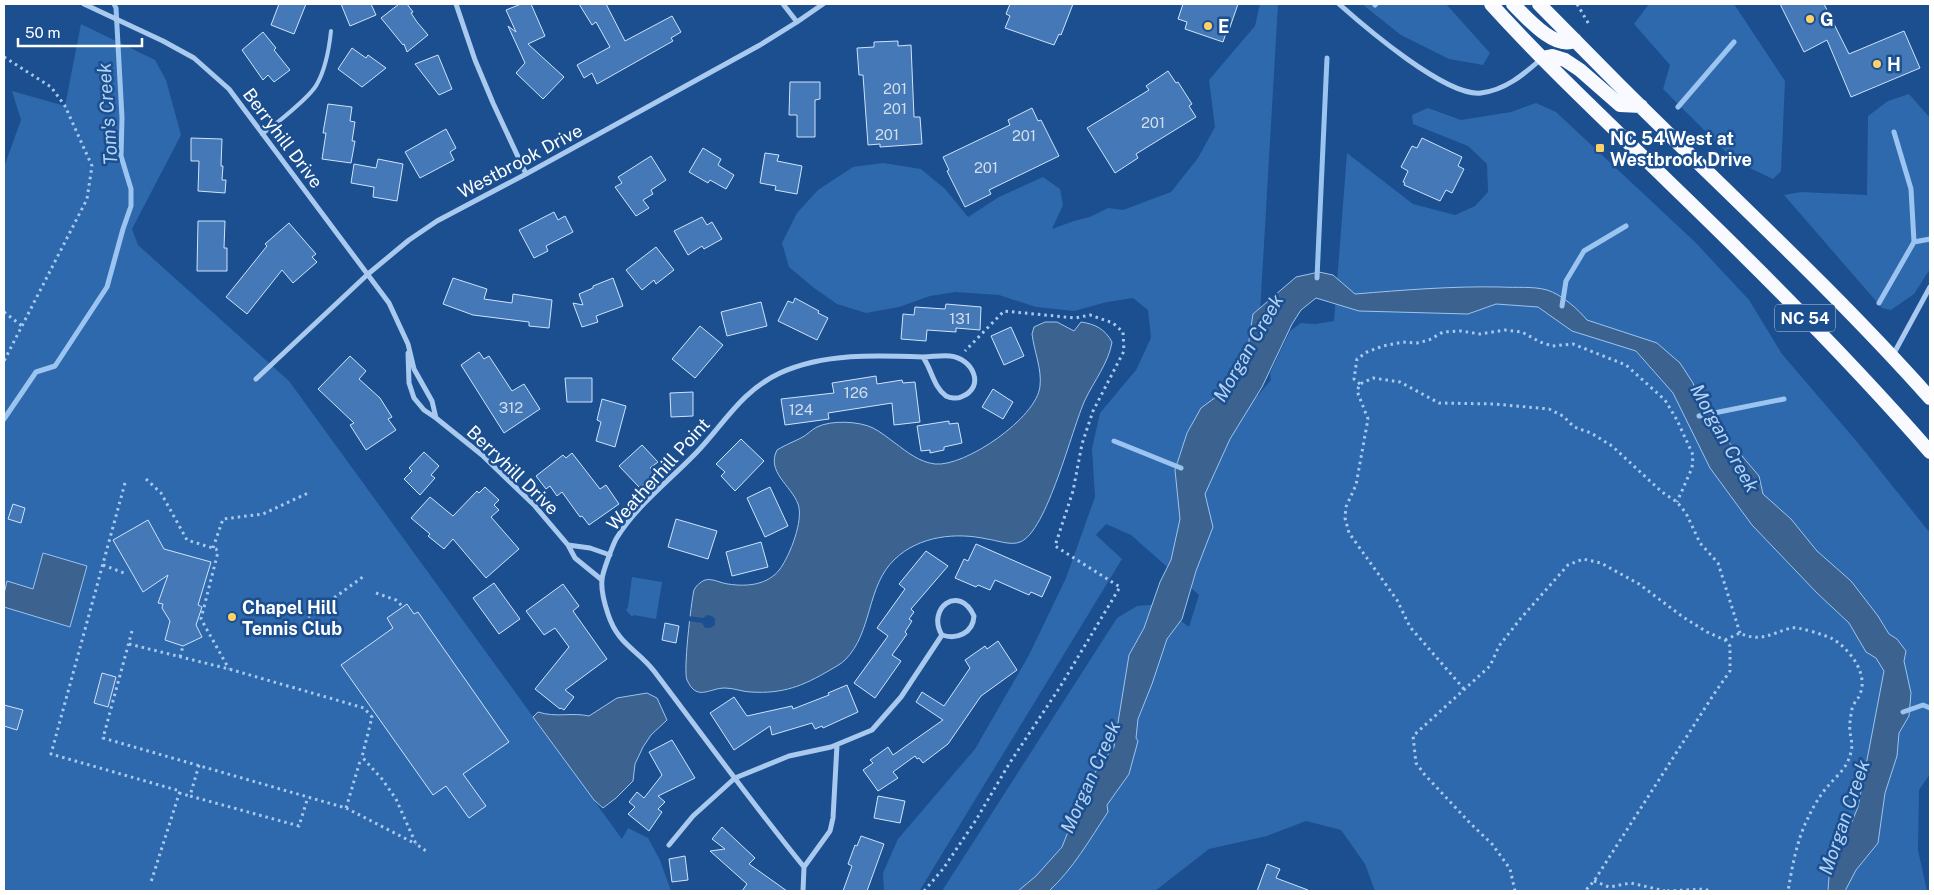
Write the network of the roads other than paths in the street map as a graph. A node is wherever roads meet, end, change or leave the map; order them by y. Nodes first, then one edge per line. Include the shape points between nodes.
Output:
1 (84, 4) edge
2 (456, 4) edge
3 (783, 4) edge
4 (823, 4) edge
5 (1339, 4) edge
6 (1491, 4) edge
7 (1513, 4) edge
8 (1539, 4) edge
9 (797, 22) junction
10 (331, 32) dead end
11 (1575, 40) junction
12 (1542, 58) junction
13 (1641, 106) junction
14 (262, 134) junction
15 (526, 174) junction
16 (368, 274) junction
17 (1930, 287) edge
18 (408, 344) junction
19 (1893, 356) junction
20 (923, 357) junction
21 (256, 379) dead end
22 (1930, 398) edge
23 (436, 418) junction
24 (1930, 452) edge
25 (568, 545) junction
26 (610, 555) junction
27 (602, 580) junction
28 (942, 635) junction
29 (836, 745) junction
30 (735, 778) junction
31 (669, 845) dead end
32 (804, 867) junction
33 (803, 891) edge

1 - 14 street, Berryhill Drive via 194,58 229,89
2 - 15 street via 475,60
3 - 9 street
4 - 9 street, Westbrook Drive
5 - 12 street via 1382,40 1461,91 1480,93 1506,86
6 - 12 highway, NC 54
7 - 11 highway via 1556,41 1569,43
8 - 11 highway, NC 54
9 - 15 street, Westbrook Drive
10 - 14 lane via 327,59 317,86
11 - 13 highway, NC 54
12 - 13 highway via 1552,56 1565,60 1620,105
12 - 24 highway, NC 54 via 1858,371
13 - 19 highway, NC 54
14 - 16 street, Berryhill Drive
15 - 16 street, Westbrook Drive via 437,221
16 - 18 street, Berryhill Drive via 390,303
16 - 21 street, Westbrook Drive
17 - 19 street
18 - 23 street, Berryhill Drive via 414,368 432,402
18 - 23 street, Berryhill Drive via 409,382 414,398
19 - 22 highway, NC 54
20 - 20 street, Weatherhill Point via 930,367 934,383 947,397 958,398 968,394 974,386 972,368 958,358
20 - 26 street, Weatherhill Point via 872,355 802,365 779,374 739,402 697,452 636,514 616,540
23 - 25 street, Berryhill Drive via 482,455 534,504
25 - 26 street
25 - 27 street, Berryhill Drive via 575,558
26 - 27 street, Weatherhill Point
27 - 30 street, Weatherhill Point via 614,630 624,644 652,669
28 - 28 street via 958,637 971,627 974,616 968,605 951,600 941,608 937,620
28 - 29 street via 901,698 872,730
29 - 30 street via 789,756
29 - 32 street via 830,830
30 - 31 street via 694,816
30 - 32 street, Weatherhill Point
32 - 33 street

